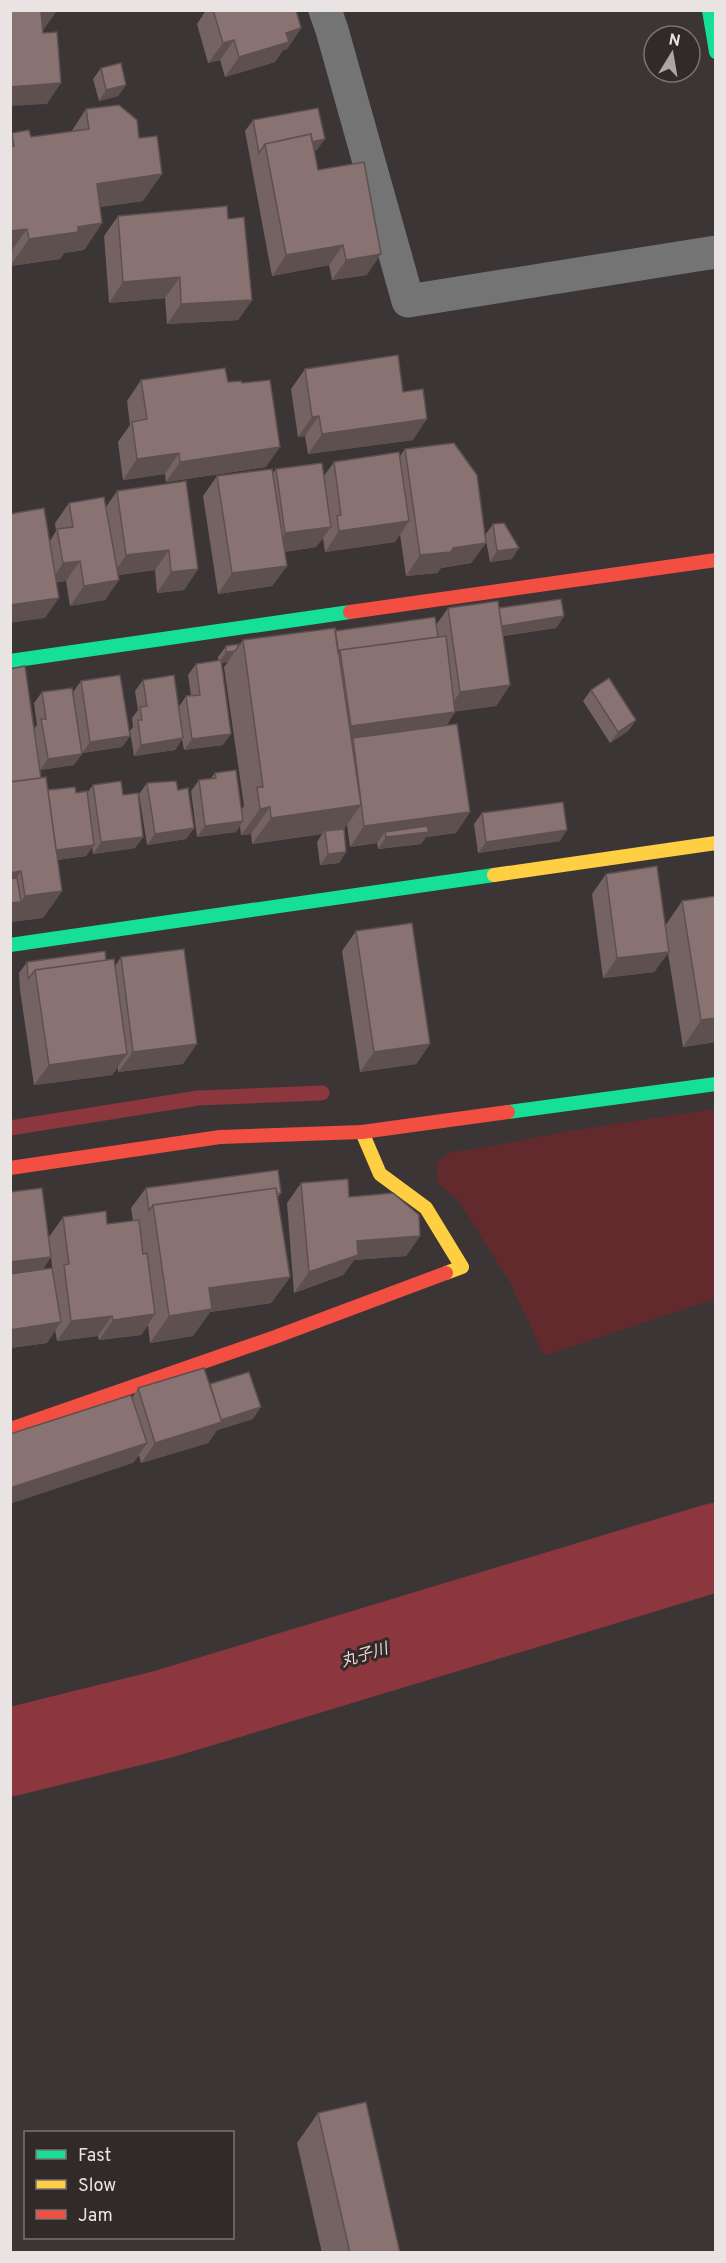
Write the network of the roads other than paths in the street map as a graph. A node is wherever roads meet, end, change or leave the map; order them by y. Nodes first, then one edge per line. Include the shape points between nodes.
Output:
1 (325, 10) edge
2 (710, 10) edge
3 (716, 52) edge
4 (716, 252) edge
5 (716, 560) edge
6 (10, 661) edge
7 (716, 843) edge
8 (10, 945) edge
9 (716, 1084) edge
10 (362, 1132) junction
11 (10, 1168) edge
12 (10, 1429) edge

1 - 4 street via 408,301
2 - 3 street
5 - 6 street
7 - 8 street
9 - 10 street
10 - 11 street via 220,1137
10 - 12 street via 380,1174 426,1208 462,1267

